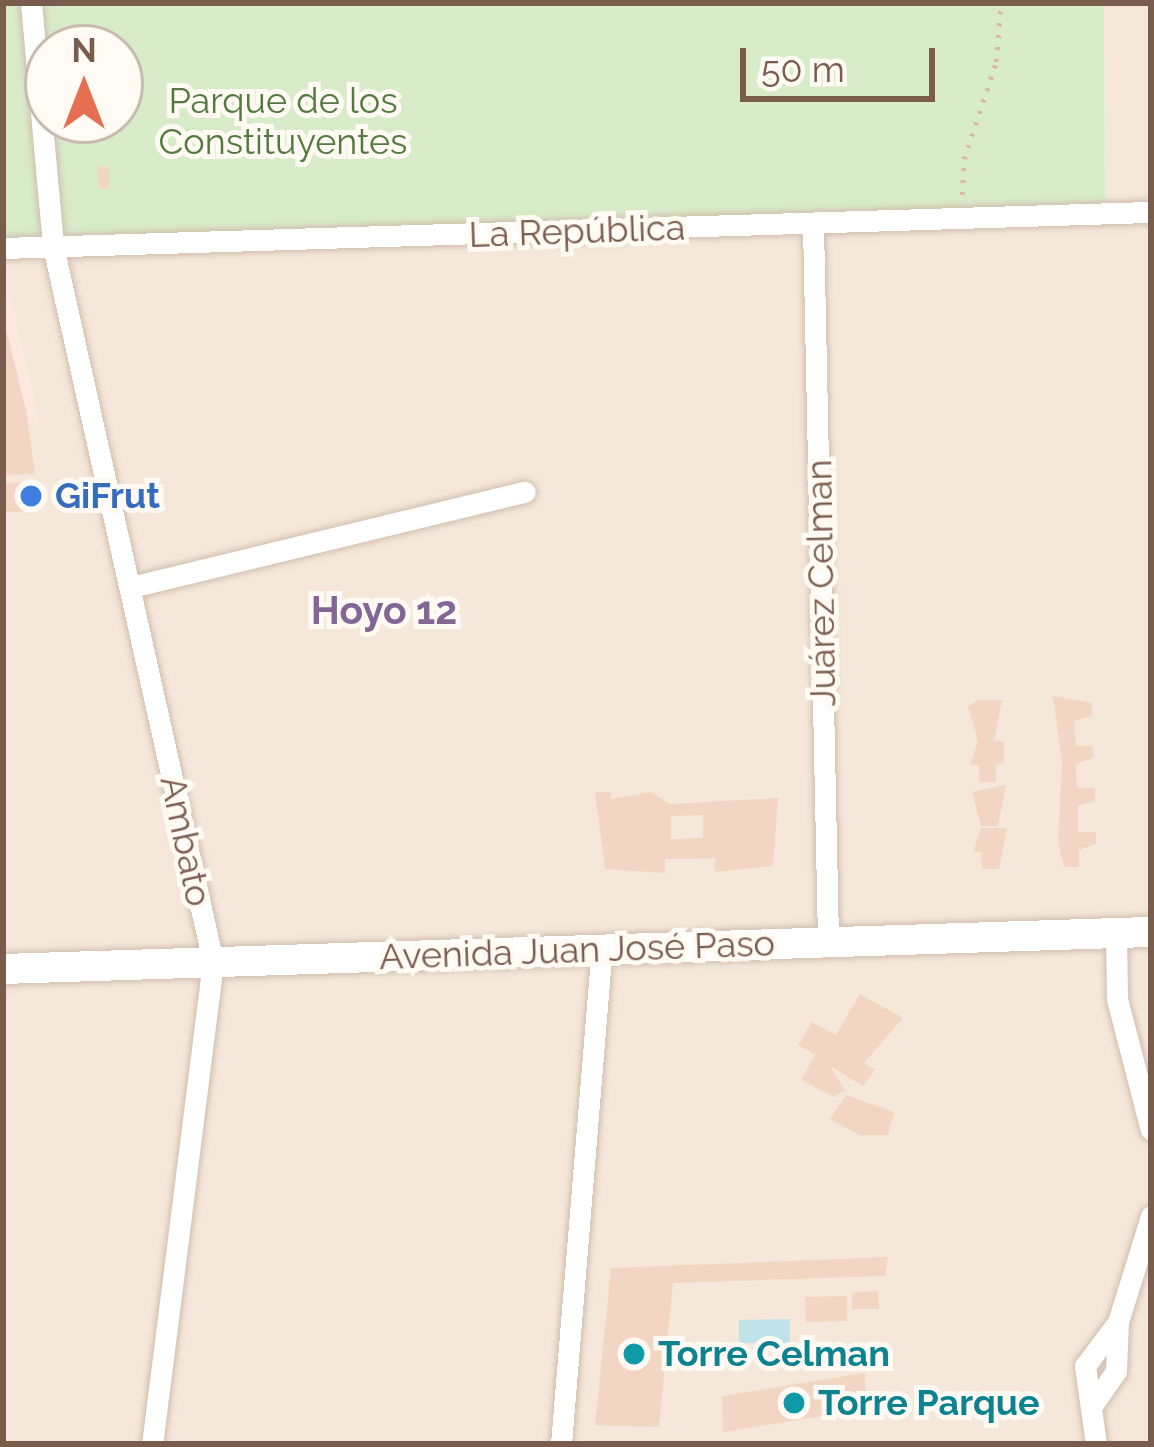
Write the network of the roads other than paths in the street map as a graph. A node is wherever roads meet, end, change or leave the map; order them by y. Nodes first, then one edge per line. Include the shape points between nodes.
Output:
1 (31, 10) edge
2 (1151, 212) edge
3 (812, 224) junction
4 (53, 246) junction
5 (3, 248) edge
6 (525, 492) dead end
7 (131, 586) junction
8 (1151, 932) edge
9 (1115, 933) junction
10 (829, 942) junction
11 (602, 950) junction
12 (213, 962) junction
13 (3, 969) edge
14 (1151, 1130) edge
15 (1151, 1216) edge
16 (152, 1444) edge
17 (561, 1444) edge
18 (1096, 1444) edge

1 - 4 street, Ambato
2 - 3 street, La República
3 - 4 street, La República
3 - 10 street, Juárez Celman
4 - 5 street, La República
4 - 7 street, Ambato
6 - 7 street
7 - 12 street, Ambato
8 - 9 main road, Avenida Juan José Paso
9 - 10 main road, Avenida Juan José Paso
9 - 14 street via 1117,999
10 - 11 main road, Avenida Juan José Paso
11 - 12 main road, Avenida Juan José Paso
11 - 17 street
12 - 13 main road, Avenida Juan José Paso
12 - 16 street, Ambato
15 - 18 street via 1118,1322 1089,1353

